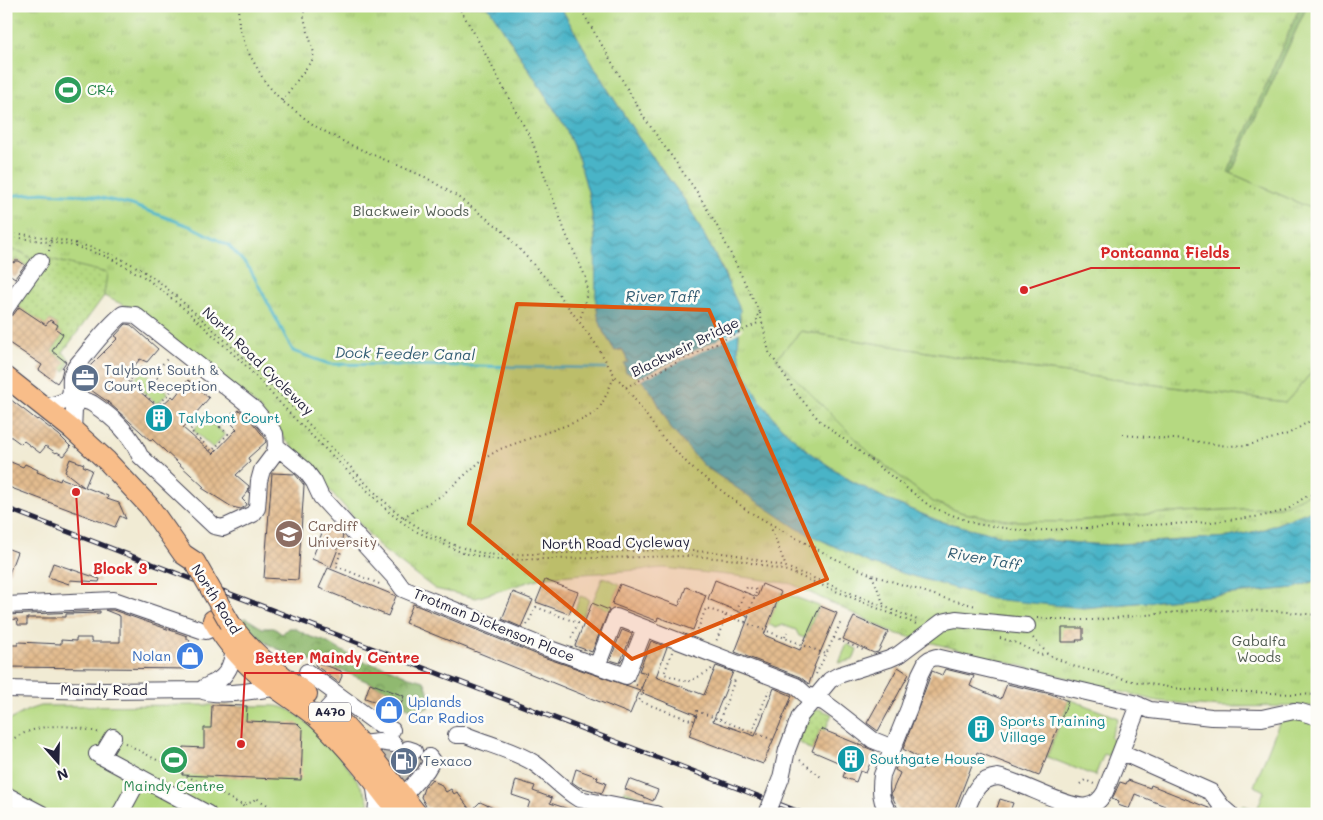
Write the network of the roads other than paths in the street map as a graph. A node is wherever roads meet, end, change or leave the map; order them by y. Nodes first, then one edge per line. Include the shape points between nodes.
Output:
1 (44, 258) road end
2 (8, 301) edge
3 (6, 377) edge
4 (75, 395) junction
5 (44, 406) junction
6 (73, 430) junction
7 (276, 446) junction
8 (53, 592) dead end
9 (6, 596) edge
10 (6, 605) edge
11 (1030, 622) road end
12 (220, 623) junction
13 (645, 628) junction
14 (234, 652) junction
15 (597, 666) junction
16 (307, 672) dead end
17 (275, 688) junction
18 (6, 689) edge
19 (201, 690) junction
20 (814, 698) junction
21 (333, 703) junction
22 (1139, 705) junction
23 (1317, 717) edge
24 (456, 735) dead end
25 (113, 737) dead end
26 (886, 745) junction
27 (1121, 752) junction
28 (402, 763) edge
29 (140, 777) junction
30 (373, 780) junction
31 (6, 795) edge
32 (645, 813) edge
33 (42, 814) edge
34 (120, 814) edge
35 (208, 814) edge
36 (376, 814) edge
37 (417, 814) edge
38 (767, 814) edge
39 (890, 814) edge
40 (965, 814) edge
41 (1230, 814) edge

1 - 2 street
3 - 5 main road, North Road / A470
4 - 5 street
4 - 6 street
4 - 7 street via 91,402 127,433 140,456 214,526 223,528 253,514 257,508 262,470
4 - 7 street via 70,376 74,369 111,324 123,314 135,315 254,409 275,434
5 - 6 main road, North Road / A470
6 - 12 main road, North Road / A470 via 128,482 179,548 183,568
7 - 15 street, Trotman Dickenson Place via 304,470 322,497 402,589
8 - 9 street
10 - 12 street via 108,599 201,630
11 - 20 street via 956,619 942,622 898,655 830,680
12 - 14 main road, North Road / A470
12 - 21 main road, North Road / A470 via 239,635 263,660
13 - 15 street, Trotman Dickenson Place via 626,676
13 - 15 street via 616,617
13 - 20 street via 796,686
14 - 17 main road, North Road / A470
14 - 19 street via 224,676
16 - 21 street
17 - 19 street, Maindy Road via 207,693
17 - 30 main road, North Road / A470 via 318,719
18 - 19 street, Maindy Road
20 - 26 street via 872,740
20 - 38 street, bridge via 800,716
21 - 28 main road, North Road / A470
21 - 28 street via 375,722
22 - 23 street via 1150,710 1211,717 1262,718 1294,712
22 - 26 street via 936,657 926,662
22 - 27 street
24 - 32 street via 466,735 526,758 579,799
25 - 29 street via 99,756
26 - 39 street via 880,784 882,801
27 - 40 street via 1105,792 1092,805 1078,807 1004,778 994,778 975,788
27 - 41 street via 1211,792
28 - 30 main road, North Road / A470
28 - 37 main road, North Road / A470
29 - 34 street
29 - 35 street
30 - 36 street via 377,794
31 - 33 street

